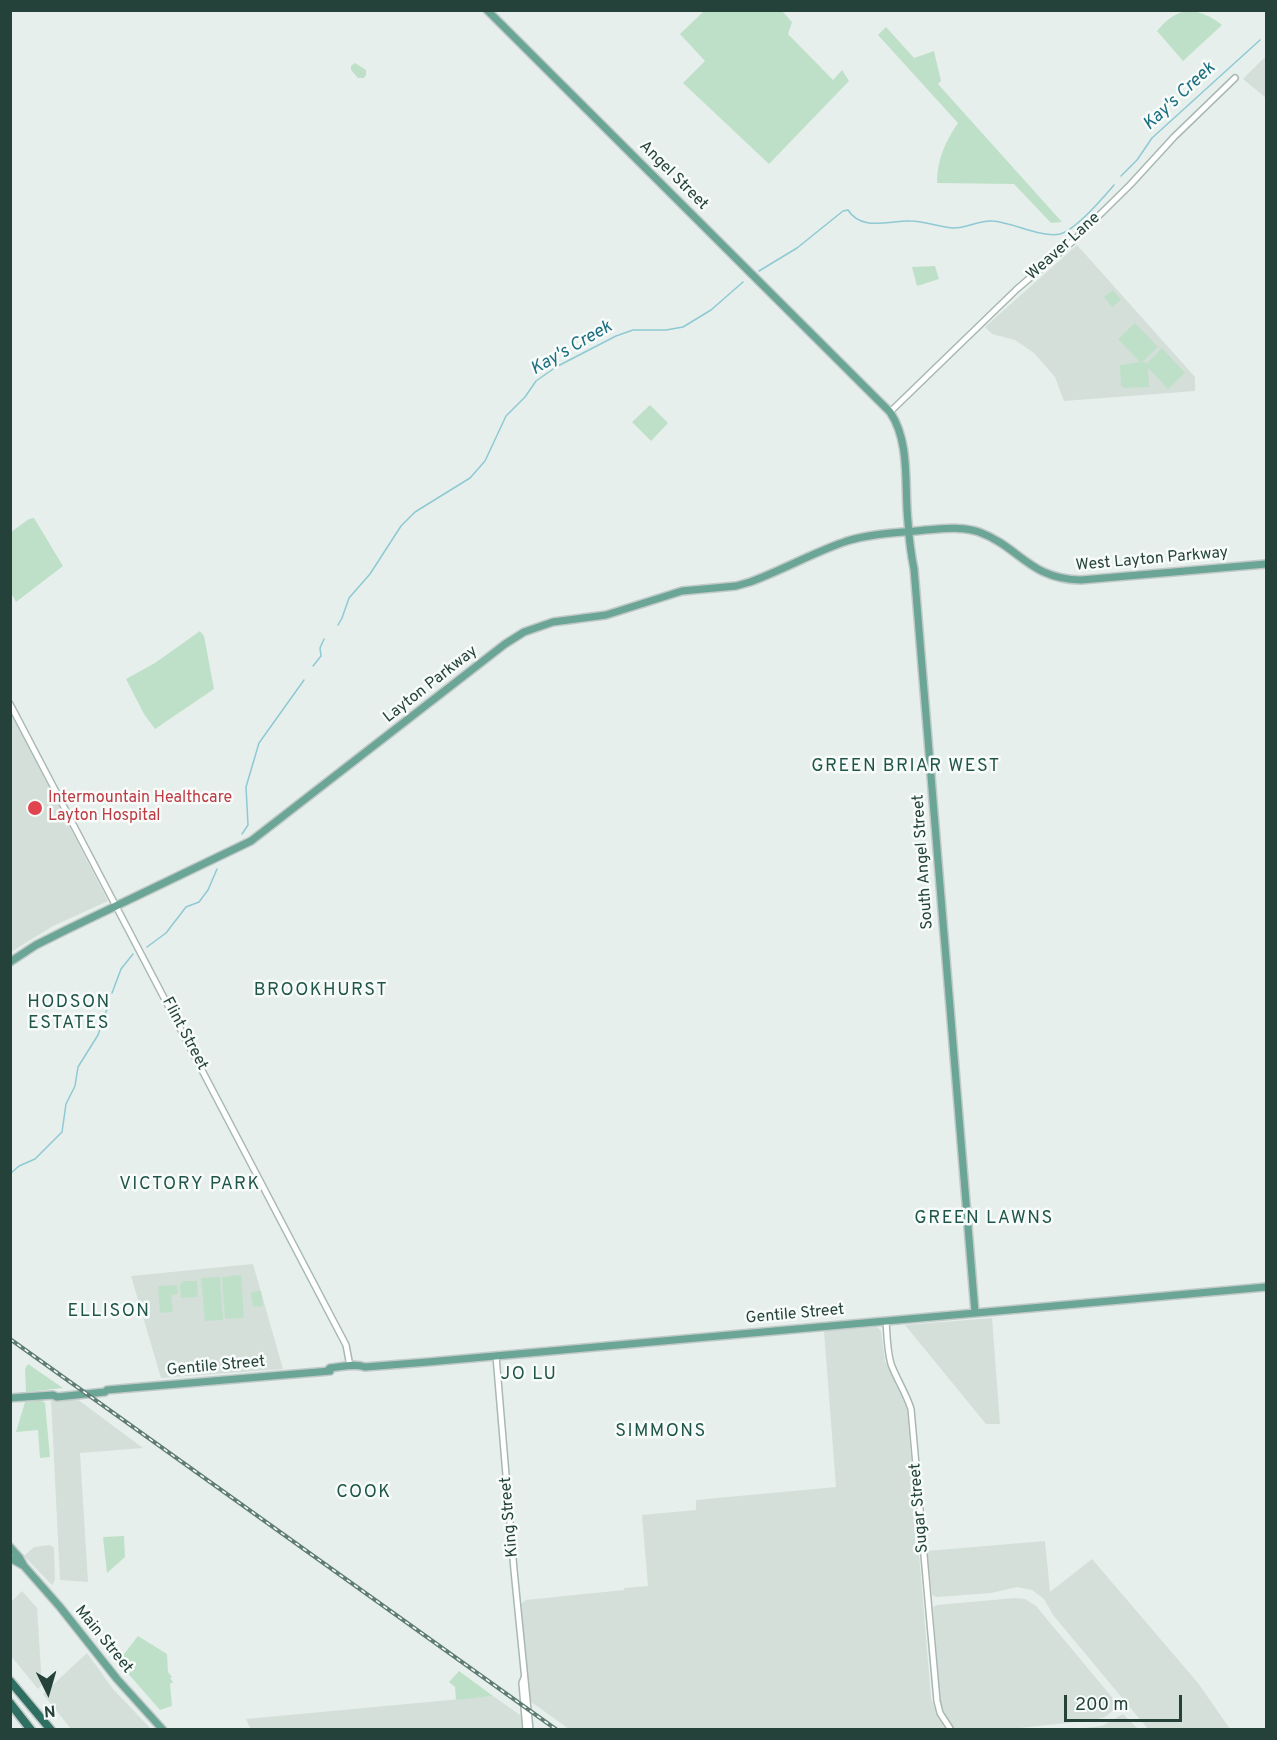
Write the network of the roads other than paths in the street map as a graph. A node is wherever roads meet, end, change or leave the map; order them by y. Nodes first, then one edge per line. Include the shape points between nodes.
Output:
1 (487, 10) edge
2 (1235, 78) dead end
3 (839, 362) joint
4 (890, 412) junction
5 (909, 532) junction
6 (1266, 564) edge
7 (10, 704) edge
8 (115, 905) junction
9 (10, 962) edge
10 (1266, 1287) edge
11 (975, 1312) junction
12 (886, 1320) junction
13 (496, 1356) junction
14 (350, 1366) junction
15 (365, 1367) junction
16 (328, 1371) junction
17 (10, 1398) edge
18 (10, 1547) edge
19 (10, 1557) edge
20 (24, 1566) junction
21 (10, 1681) edge
22 (10, 1703) edge
23 (31, 1730) edge
24 (51, 1730) edge
25 (163, 1730) edge
26 (528, 1730) edge
27 (951, 1730) edge

1 - 3 main road, Angel Street
2 - 4 street, Weaver Lane via 1073,241 1017,289
3 - 4 main road, South Angel Street
4 - 5 main road, South Angel Street via 903,445
5 - 6 main road, West Layton Parkway via 949,528 979,532 1037,570 1064,580
5 - 8 main road, Layton Parkway via 849,540 736,586 681,591 613,613 553,622 524,632 251,841
5 - 11 main road, South Angel Street
7 - 8 street, Flint Street
8 - 9 main road, Layton Parkway
8 - 14 street, Flint Street via 346,1345
10 - 11 main road, Gentile Street
11 - 12 main road, Gentile Street
12 - 13 main road, Gentile Street
12 - 27 street, Sugar Street via 892,1367 911,1409 937,1701
13 - 15 main road, Gentile Street
13 - 26 street, King Street
14 - 15 main road, Gentile Street
14 - 16 main road, Gentile Street
15 - 16 main road, Gentile Street
16 - 17 main road, Gentile Street via 107,1390 91,1388
18 - 20 main road, Main Street
19 - 20 main road, Main Street
20 - 25 main road, Main Street
21 - 24 highway
22 - 23 highway

